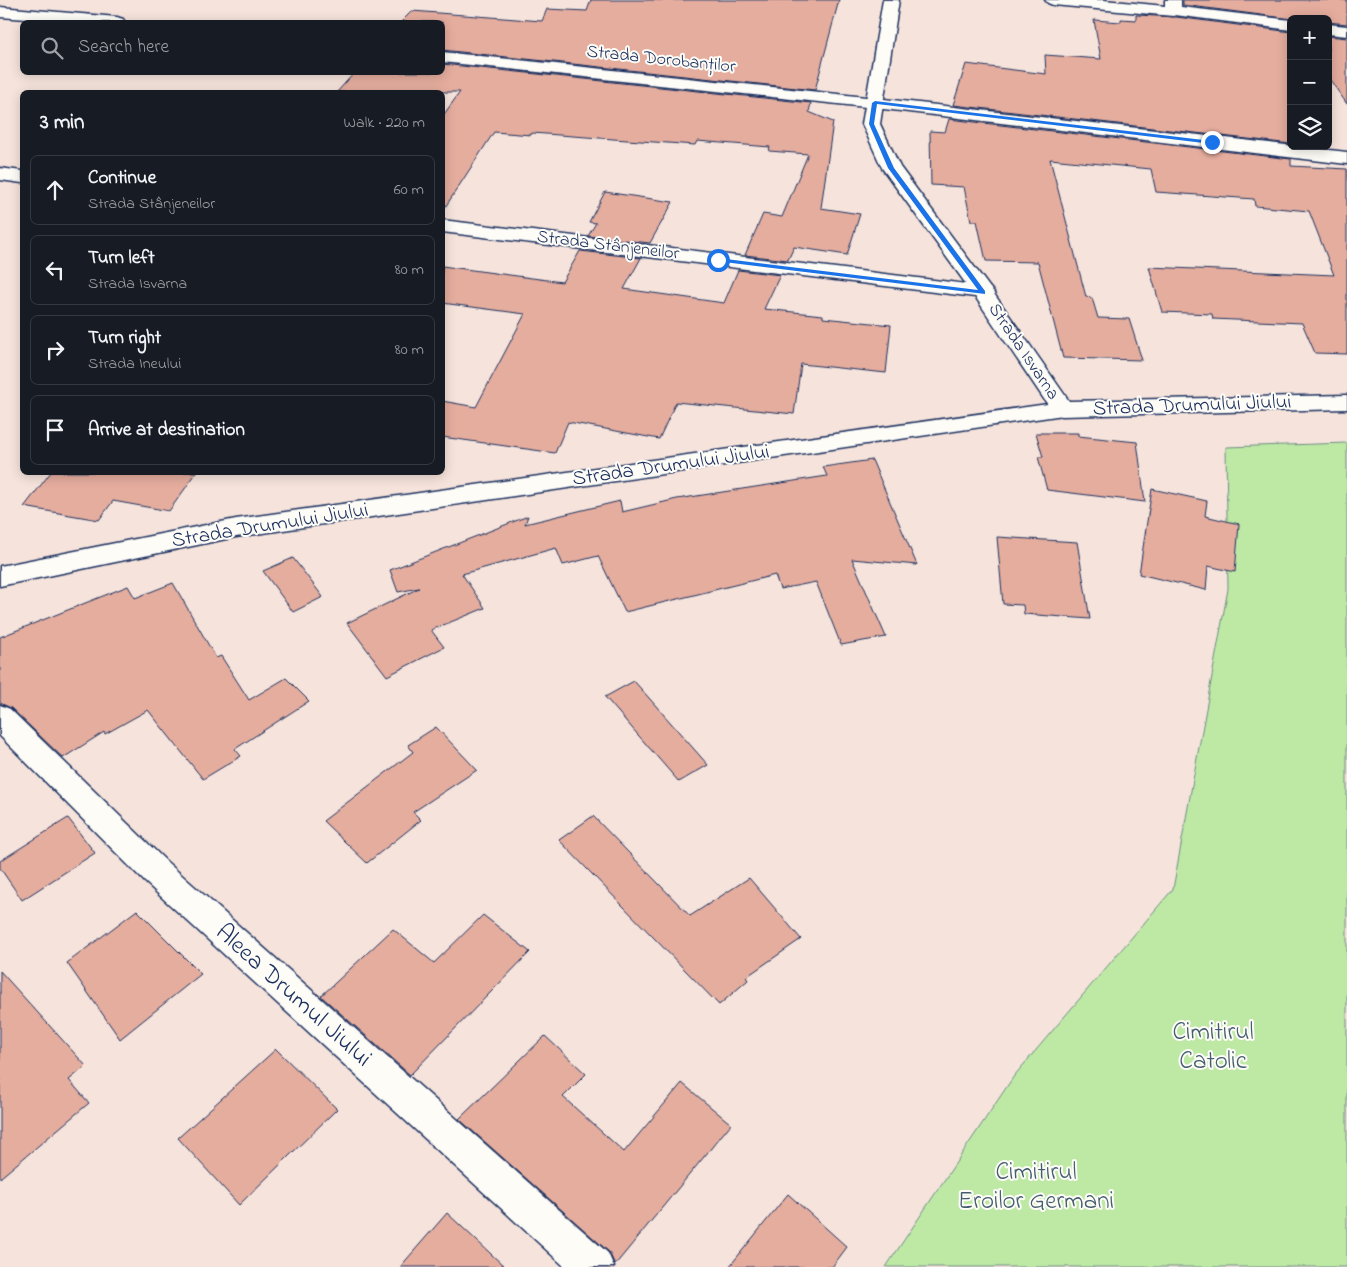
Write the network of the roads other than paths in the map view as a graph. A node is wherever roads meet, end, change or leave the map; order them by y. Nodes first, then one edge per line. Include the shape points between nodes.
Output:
1 (891, 0) edge
2 (1053, 0) edge
3 (32, 6) edge
4 (1173, 6) edge
5 (0, 12) edge
6 (106, 20) edge
7 (1287, 24) edge
8 (1332, 29) edge
9 (1347, 31) edge
10 (445, 57) edge
11 (875, 103) junction
12 (1347, 158) edge
13 (0, 174) edge
14 (20, 177) edge
15 (445, 226) edge
16 (983, 292) junction
17 (1347, 402) edge
18 (1062, 409) junction
19 (0, 576) edge
20 (0, 716) edge
21 (594, 1267) edge

1 - 11 street, Strada Isvarna
2 - 4 street
3 - 5 street
3 - 6 street
4 - 7 street
8 - 9 street
10 - 11 street, Strada Dorobanților
11 - 12 street, Strada Dorobanților
11 - 16 street, Strada Isvarna via 871,124 891,168
13 - 14 street
15 - 16 street, Strada Stânjeneilor
16 - 18 street, Strada Isvarna
17 - 18 street, Strada Drumului Jiului
18 - 19 street, Strada Drumului Jiului via 236,528
20 - 21 street, Aleea Drumul Jiului via 156,872

